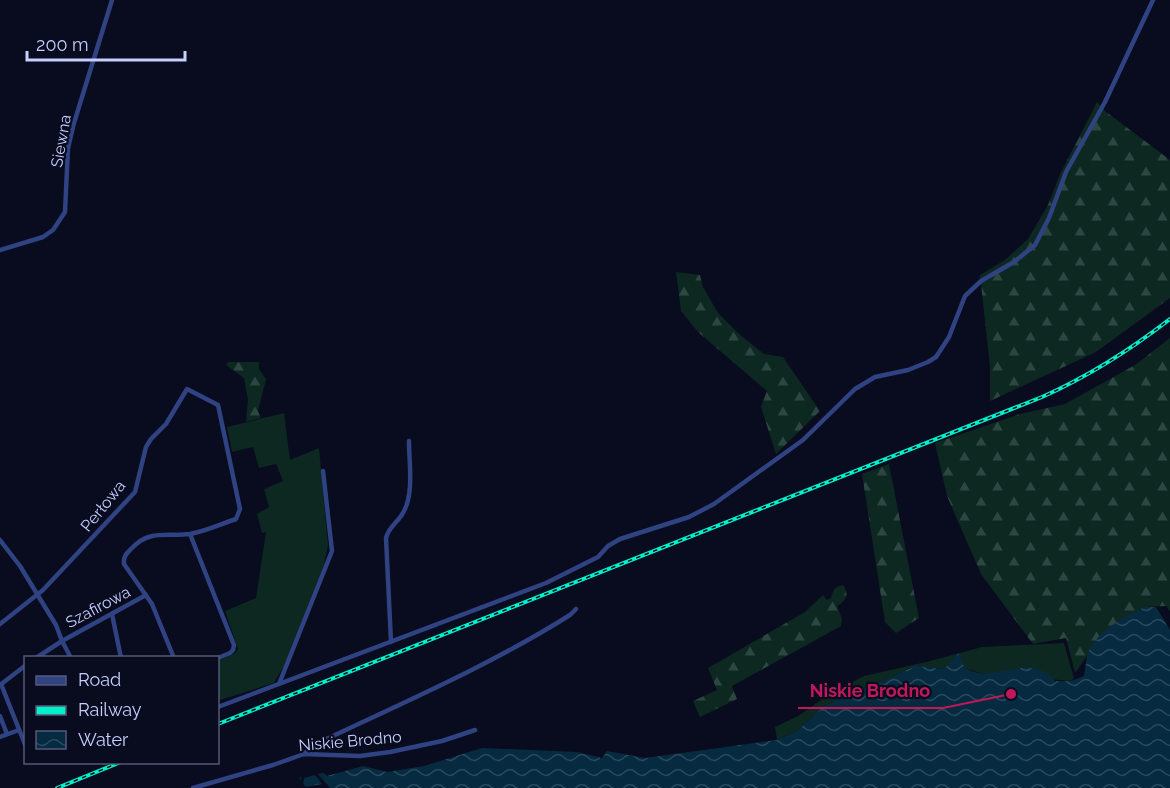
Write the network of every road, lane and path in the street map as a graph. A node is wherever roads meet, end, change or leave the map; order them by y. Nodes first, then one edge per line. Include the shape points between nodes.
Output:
1 (112, 0) edge
2 (1153, 0) edge
3 (0, 250) edge
4 (409, 441) dead end
5 (323, 471) dead end
6 (190, 534) junction
7 (0, 540) edge
8 (36, 595) junction
9 (146, 595) junction
10 (576, 609) dead end
11 (112, 614) junction
12 (0, 624) edge
13 (62, 641) junction
14 (391, 642) junction
15 (38, 656) edge
16 (70, 656) edge
17 (121, 656) edge
18 (174, 656) edge
19 (219, 658) edge
20 (24, 667) edge
21 (279, 684) junction
22 (0, 685) edge
23 (219, 706) edge
24 (0, 716) edge
25 (19, 730) junction
26 (475, 730) dead end
27 (7, 734) junction
28 (0, 737) edge
29 (24, 742) edge
30 (304, 754) junction
31 (193, 788) edge

1 - 3 street, Siewna via 68,148 64,212 53,230 43,237
2 - 14 street via 1105,102 1066,172 1035,245 965,296 936,357 860,385 803,440 714,504 689,517 620,539 598,557 546,584
4 - 14 street via 408,499 403,514 386,538
5 - 21 street via 332,551
6 - 8 street, Perłowa via 236,519 240,509 218,405 187,389 166,424 146,447 135,492
6 - 9 street via 147,536 124,556 124,564
6 - 19 street via 234,645 230,653
7 - 8 street
8 - 12 street, Perłowa
8 - 13 street
9 - 11 street, Szafirowa
9 - 18 street
10 - 30 street via 523,643 316,744
11 - 13 street, Szafirowa
11 - 17 street
13 - 15 street, Szafirowa
13 - 16 street
14 - 21 street
20 - 22 street
21 - 23 street
22 - 25 street
24 - 27 street
25 - 27 street
25 - 29 street
26 - 30 street, Niskie Brodno via 390,752 360,756
27 - 28 street
30 - 31 street, Niskie Brodno

